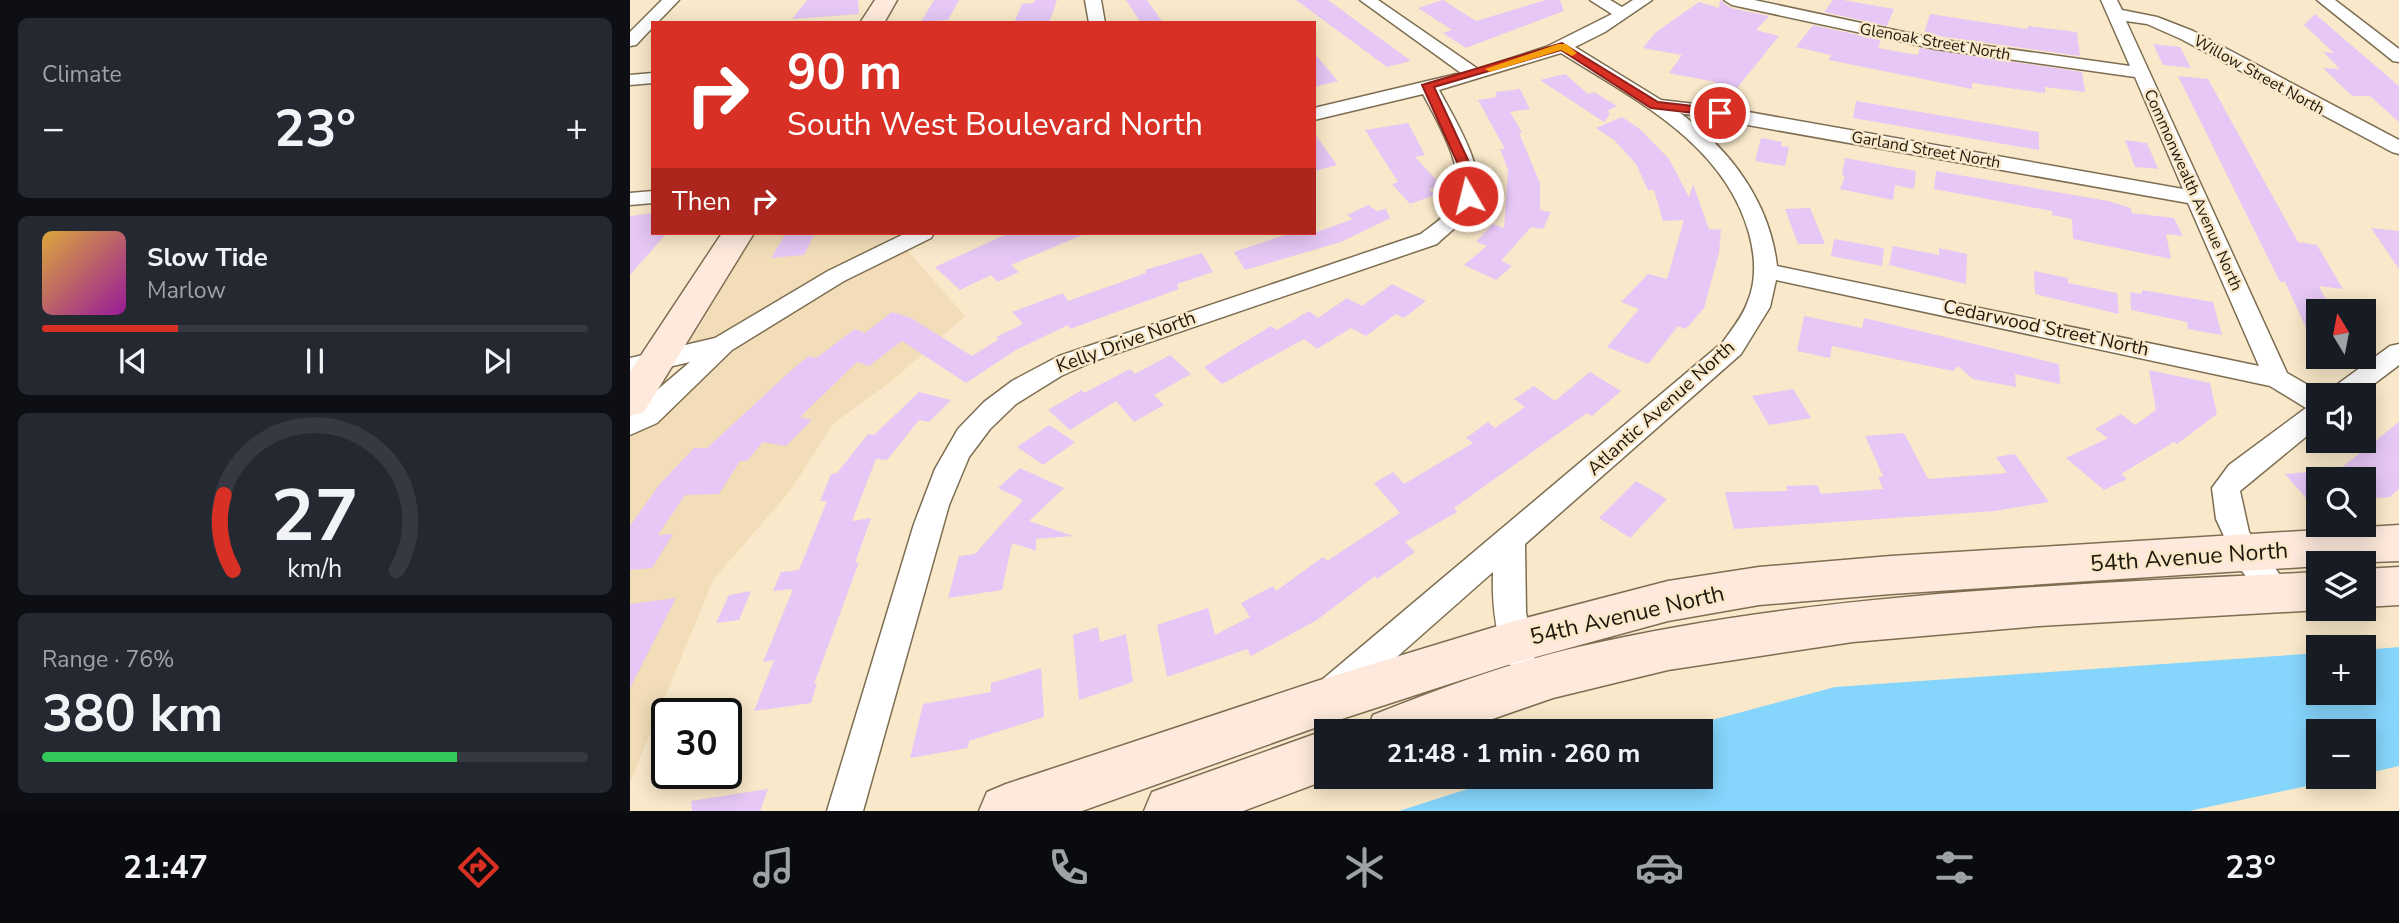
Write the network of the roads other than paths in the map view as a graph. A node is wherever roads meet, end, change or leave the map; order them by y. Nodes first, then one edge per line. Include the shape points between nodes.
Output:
1 (671, 0) edge
2 (886, 0) edge
3 (1093, 0) edge
4 (1368, 0) edge
5 (1598, 0) edge
6 (1644, 0) edge
7 (1732, 0) edge
8 (2325, 0) edge
9 (2112, 7) edge
10 (1622, 13) junction
11 (873, 21) edge
12 (1097, 21) edge
13 (630, 41) edge
14 (1562, 46) junction
15 (2399, 57) edge
16 (2140, 73) junction
17 (1473, 74) junction
18 (651, 78) edge
19 (630, 80) edge
20 (1427, 85) junction
21 (1655, 105) junction
22 (1316, 113) edge
23 (2399, 148) edge
24 (651, 197) edge
25 (2197, 198) junction
26 (630, 200) edge
27 (737, 235) edge
28 (919, 235) edge
29 (1766, 271) junction
30 (724, 344) junction
31 (2399, 352) edge
32 (641, 366) edge
33 (2277, 379) junction
34 (2357, 383) edge
35 (2306, 396) edge
36 (630, 401) edge
37 (2306, 422) edge
38 (630, 425) edge
39 (1510, 542) junction
40 (2399, 543) edge
41 (2245, 552) junction
42 (2399, 586) edge
43 (2376, 587) edge
44 (2298, 592) edge
45 (1523, 662) junction
46 (1320, 703) junction
47 (1416, 719) edge
48 (1314, 759) edge
49 (845, 811) edge
50 (1006, 811) edge
51 (1171, 811) edge

1 - 13 street
2 - 11 main road
3 - 12 street
4 - 17 street
5 - 10 street
6 - 10 street
7 - 16 street, Glenoak Street North via 1936,44
8 - 15 street
9 - 16 street, Commonwealth Avenue North
9 - 23 street, Willow Street North via 2187,35
10 - 14 street
14 - 17 street
14 - 21 street, Atlantic Avenue North
16 - 25 street, Commonwealth Avenue North
17 - 20 street
18 - 19 street
20 - 22 street
20 - 49 street, Kelly Drive North via 1468,178 1464,206 1429,239 1122,340 1042,373 1011,394 967,438 954,458 932,518
21 - 25 street, Garland Street North
21 - 29 street, Atlantic Avenue North via 1686,127 1740,186 1762,233
24 - 26 street
25 - 33 street, Commonwealth Avenue North
27 - 32 main road
28 - 30 street via 836,276
29 - 33 street, Cedarwood Street North
29 - 39 street, Atlantic Avenue North via 1755,313 1732,348
30 - 32 street
30 - 38 street via 649,416
31 - 34 street
32 - 36 main road
33 - 35 street, Cedarwood Street North
37 - 41 street via 2226,488 2231,527
39 - 45 street via 1507,590
39 - 46 street, Atlantic Avenue North
40 - 41 main road, 54th Avenue North
41 - 44 street
41 - 45 main road, 54th Avenue North via 1759,586 1668,601
42 - 43 main road
44 - 45 main road, 54th Avenue North via 1911,616 1798,628 1645,654
45 - 46 main road, 54th Avenue North
45 - 47 main road, 54th Avenue North
46 - 50 main road, 54th Avenue North
48 - 51 main road

